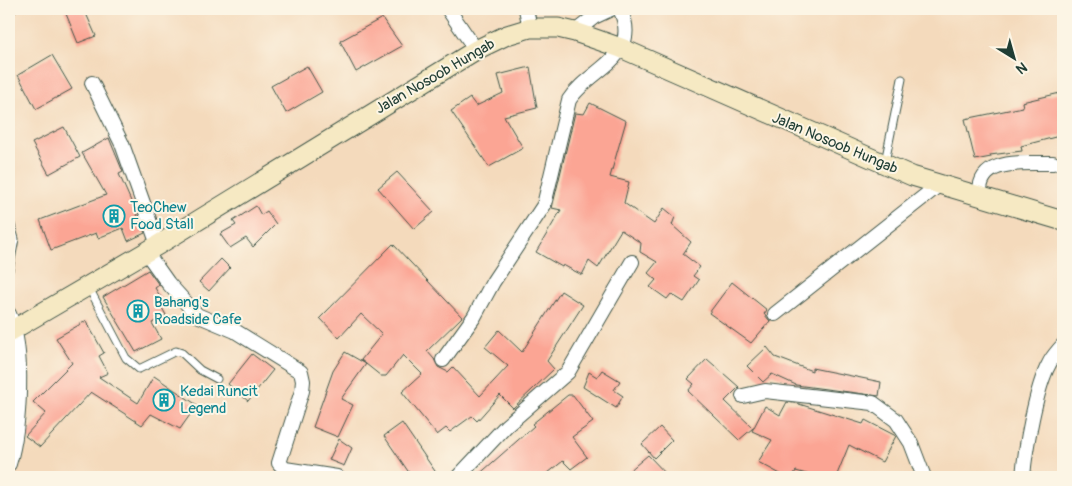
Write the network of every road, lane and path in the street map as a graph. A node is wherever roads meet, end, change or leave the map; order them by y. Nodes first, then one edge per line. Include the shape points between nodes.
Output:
1 (448, 9) edge
2 (526, 9) edge
3 (611, 9) edge
4 (620, 9) edge
5 (530, 28) junction
6 (575, 32) junction
7 (621, 48) junction
8 (476, 50) junction
9 (902, 79) dead end
10 (92, 83) dead end
11 (1054, 163) dead end
12 (884, 164) junction
13 (940, 184) junction
14 (980, 196) junction
15 (9, 218) edge
16 (1063, 221) edge
17 (152, 248) junction
18 (632, 262) dead end
19 (9, 270) edge
20 (88, 286) junction
21 (775, 314) dead end
22 (11, 324) edge
23 (1063, 345) edge
24 (442, 360) dead end
25 (217, 379) dead end
26 (744, 396) dead end
27 (9, 464) edge
28 (285, 473) edge
29 (337, 477) edge
30 (458, 477) edge
31 (924, 477) edge
32 (1023, 477) edge

1 - 8 street
2 - 5 street
3 - 6 street
4 - 7 street via 627,23
5 - 6 main road, Jalan Nosoob Hungab
5 - 8 main road, Jalan Nosoob Hungab via 506,35
6 - 7 main road, Jalan Nosoob Hungab
7 - 12 main road, Jalan Nosoob Hungab
7 - 24 street via 602,71 575,91 569,100 544,205 474,317
8 - 17 main road, Jalan Nosoob Hungab
9 - 12 lane
10 - 17 street via 122,144
11 - 14 street via 1011,163 993,169 983,176 979,185
12 - 13 main road, Jalan Nosoob Hungab
13 - 14 main road, Jalan Nosoob Hungab
13 - 21 street
14 - 16 main road, Jalan Nosoob Hungab
15 - 19 lane via 15,239
17 - 20 main road, Jalan Nosoob Hungab
17 - 28 street via 174,290 197,315 235,331 301,372 304,381 302,391 279,456
18 - 30 street via 568,372 506,426
20 - 22 main road, Jalan Nosoob Hungab
20 - 25 lane via 133,366 139,369 176,351
22 - 27 street via 20,401 15,445
23 - 32 street via 1049,363 1042,380 1030,426
26 - 31 street via 765,391 873,403 896,420 912,443
28 - 29 street

